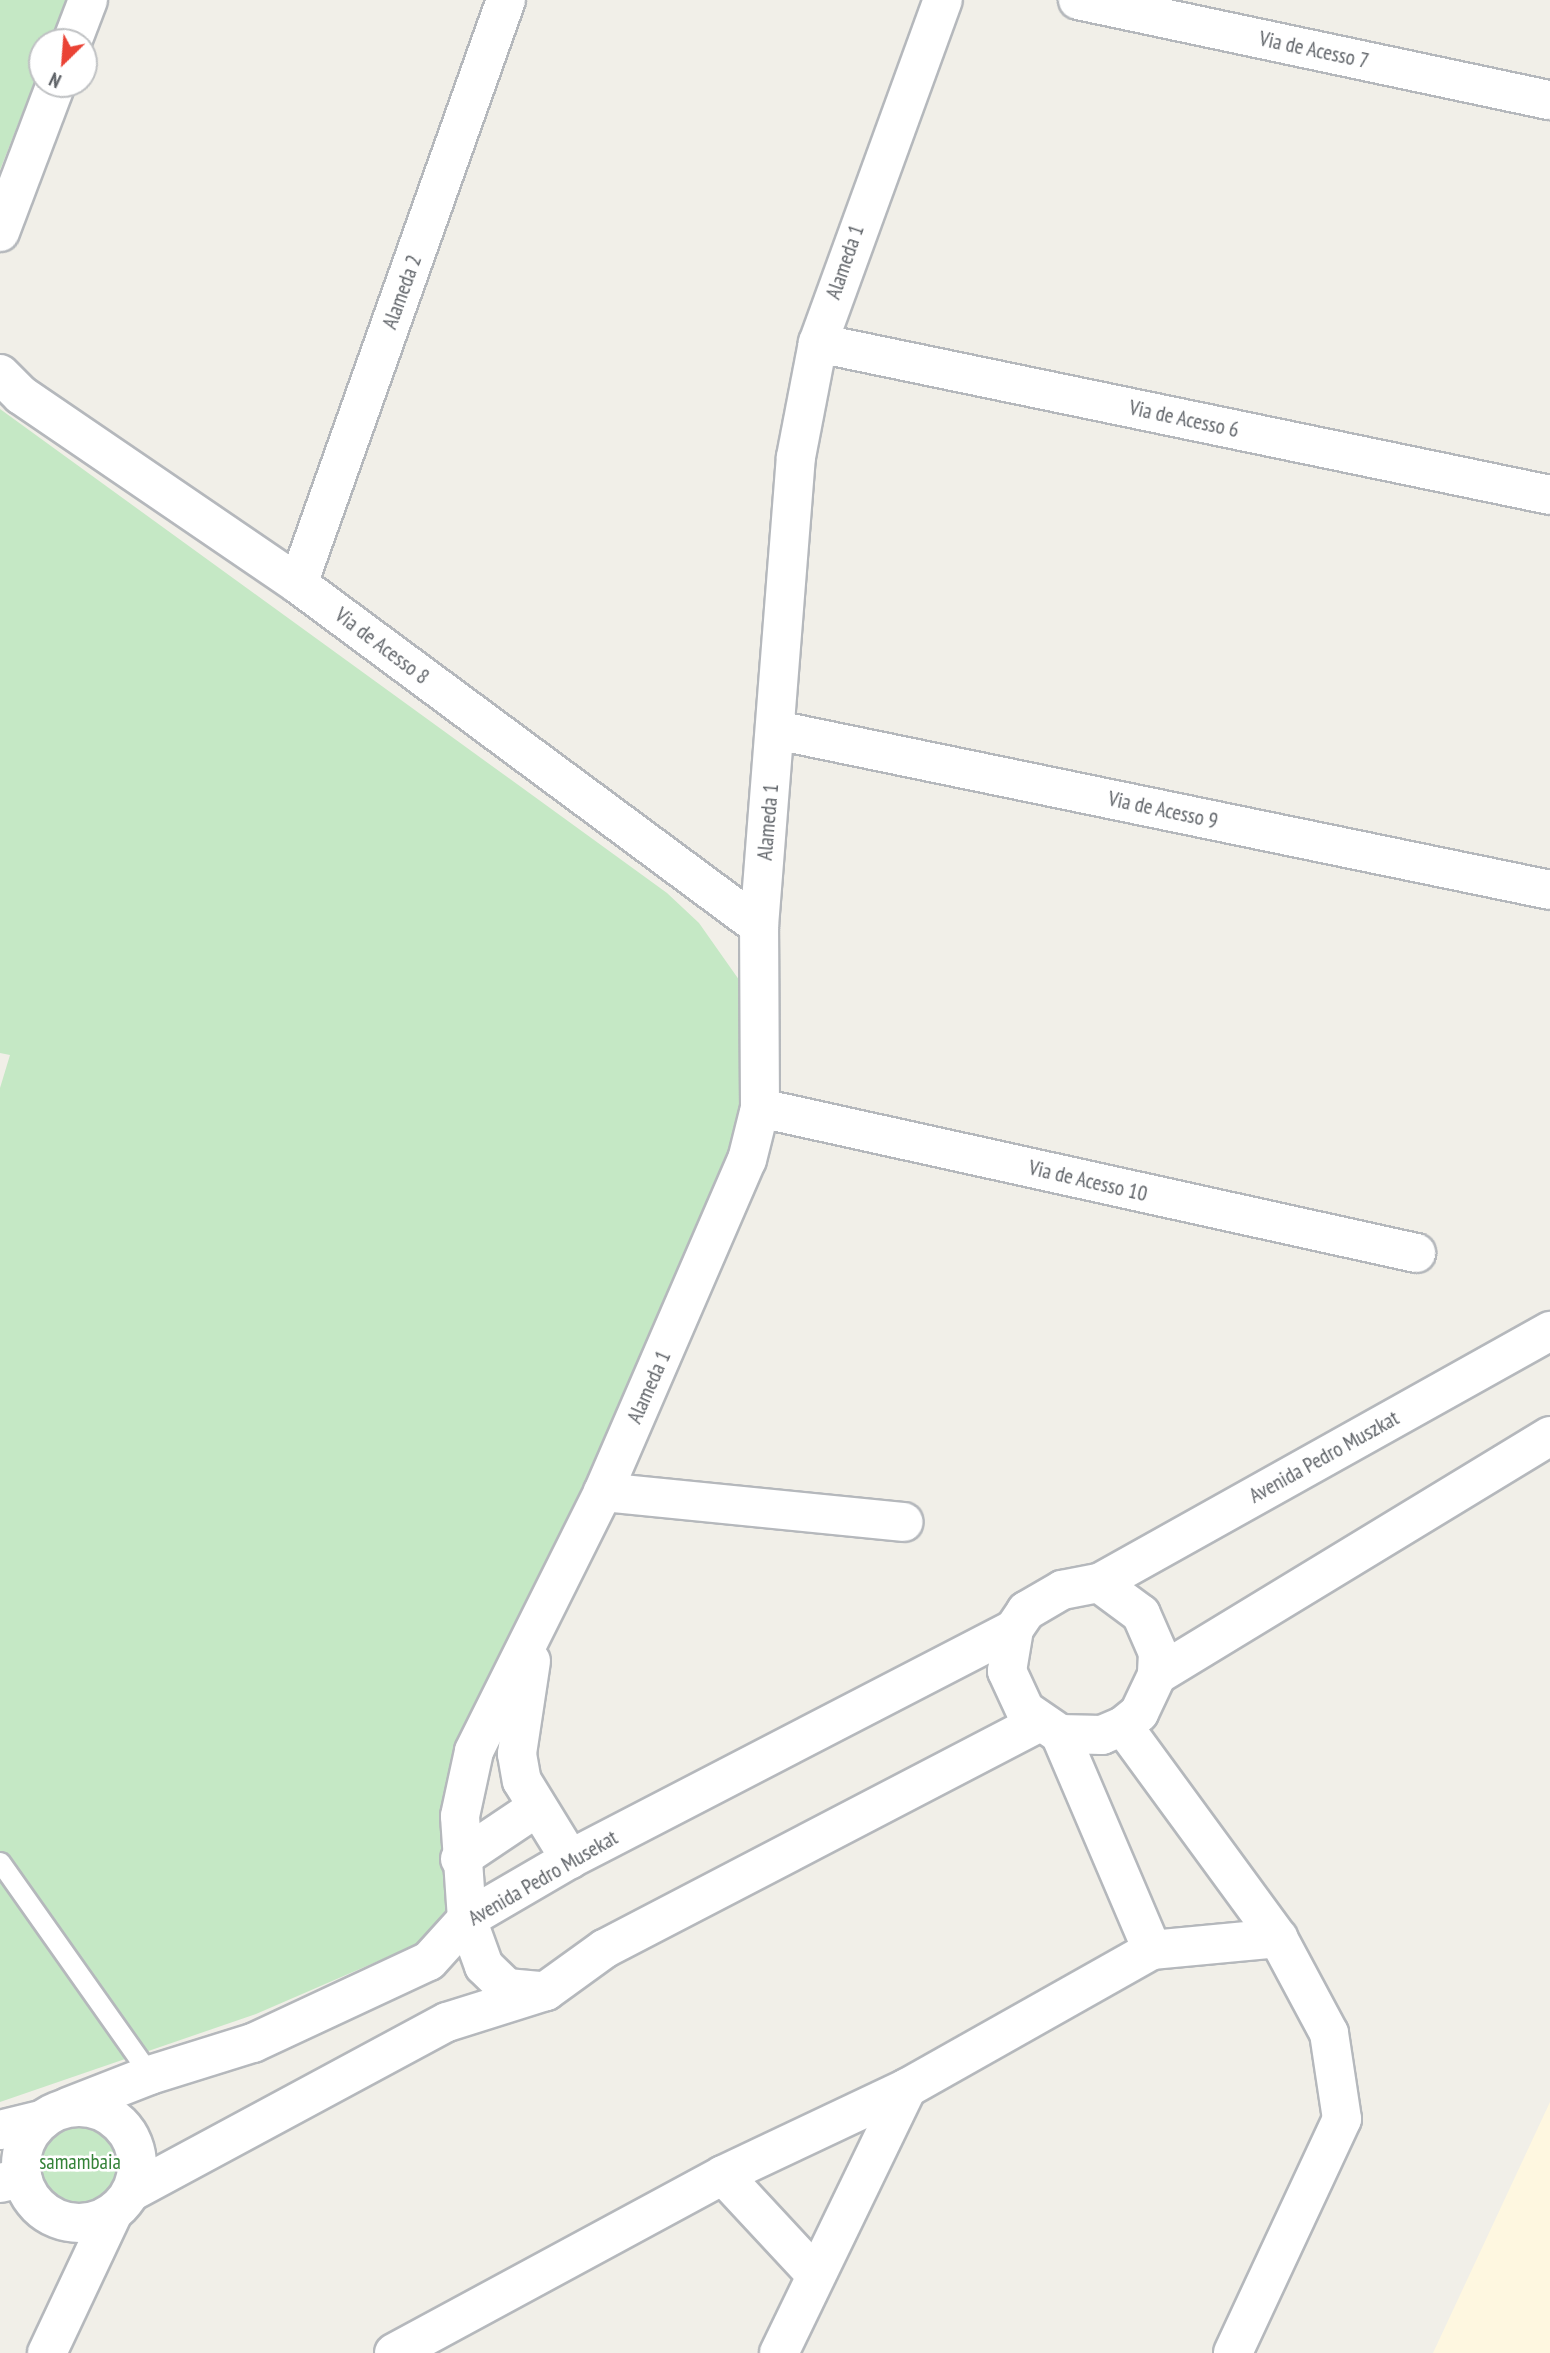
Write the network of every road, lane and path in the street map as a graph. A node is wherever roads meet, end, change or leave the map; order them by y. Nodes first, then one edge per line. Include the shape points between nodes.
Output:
1 (88, 0) edge
2 (506, 0) edge
3 (943, 0) edge
4 (1078, 0) edge
5 (77, 28) edge
6 (51, 98) edge
7 (1550, 100) edge
8 (0, 232) edge
9 (818, 343) junction
10 (0, 374) edge
11 (1550, 495) edge
12 (298, 584) junction
13 (776, 730) junction
14 (1550, 890) edge
15 (759, 926) junction
16 (760, 1108) junction
17 (1416, 1253) dead end
18 (1550, 1331) edge
19 (1550, 1436) edge
20 (603, 1492) junction
21 (904, 1522) dead end
22 (1099, 1583) junction
23 (538, 1621) junction
24 (1014, 1629) junction
25 (1157, 1675) junction
26 (1123, 1726) junction
27 (1049, 1729) junction
28 (536, 1808) junction
29 (460, 1859) junction
30 (570, 1859) junction
31 (0, 1862) edge
32 (467, 1919) junction
33 (1278, 1938) junction
34 (1152, 1950) junction
35 (546, 1991) junction
36 (150, 2075) junction
37 (907, 2088) junction
38 (55, 2114) junction
39 (0, 2130) edge
40 (723, 2175) junction
41 (13, 2190) edge
42 (122, 2202) junction
43 (815, 2274) junction
44 (47, 2353) edge
45 (394, 2353) edge
46 (779, 2353) edge
47 (1233, 2353) edge

1 - 5 street
2 - 12 street, Alameda 2
3 - 9 street, Alameda 1
4 - 7 street, Via de Acesso 7
6 - 8 street
9 - 11 street, Via de Acesso 6
9 - 13 street, Alameda 1 via 796,457
10 - 12 street, Via de Acesso 8 via 21,395
12 - 15 street, Via de Acesso 8
13 - 14 street, Via de Acesso 9
13 - 15 street, Alameda 1
15 - 16 street, Alameda 1
16 - 17 street, Via de Acesso 10
16 - 20 street, Alameda 1 via 747,1160
18 - 22 street, Avenida Pedro Muszkat
19 - 25 street
20 - 21 street
20 - 23 street, Alameda 1
22 - 24 street via 1043,1598
22 - 25 street via 1141,1614 1155,1642
23 - 28 street, Alameda 1 via 517,1755 522,1781
23 - 29 street, Alameda 1 via 474,1751 460,1816
24 - 27 street via 1007,1671 1013,1692
24 - 30 street, Avenida Pedro Musekat
25 - 26 street via 1139,1713
26 - 27 street via 1102,1735
26 - 33 street
27 - 34 street
27 - 35 street via 604,1949
28 - 29 street
28 - 30 street, Alameda 1
29 - 32 street, Alameda 1
30 - 32 street, Avenida Pedro Musekat
31 - 36 lane
32 - 35 street, Alameda 1 via 484,1966 507,1988
32 - 36 street, Avenida Pedro Musekat via 429,1961 253,2043
33 - 34 street
33 - 47 street via 1329,2033 1342,2119
34 - 37 street
35 - 42 street via 447,2022
36 - 38 street, Avenida Pedro Musekat
37 - 40 street
37 - 43 street
38 - 39 street
38 - 41 street via 24,2147
38 - 42 street via 100,2110 128,2131 138,2165
40 - 43 street
40 - 45 street
41 - 42 street via 67,2221 95,2220
42 - 44 street
43 - 46 street

